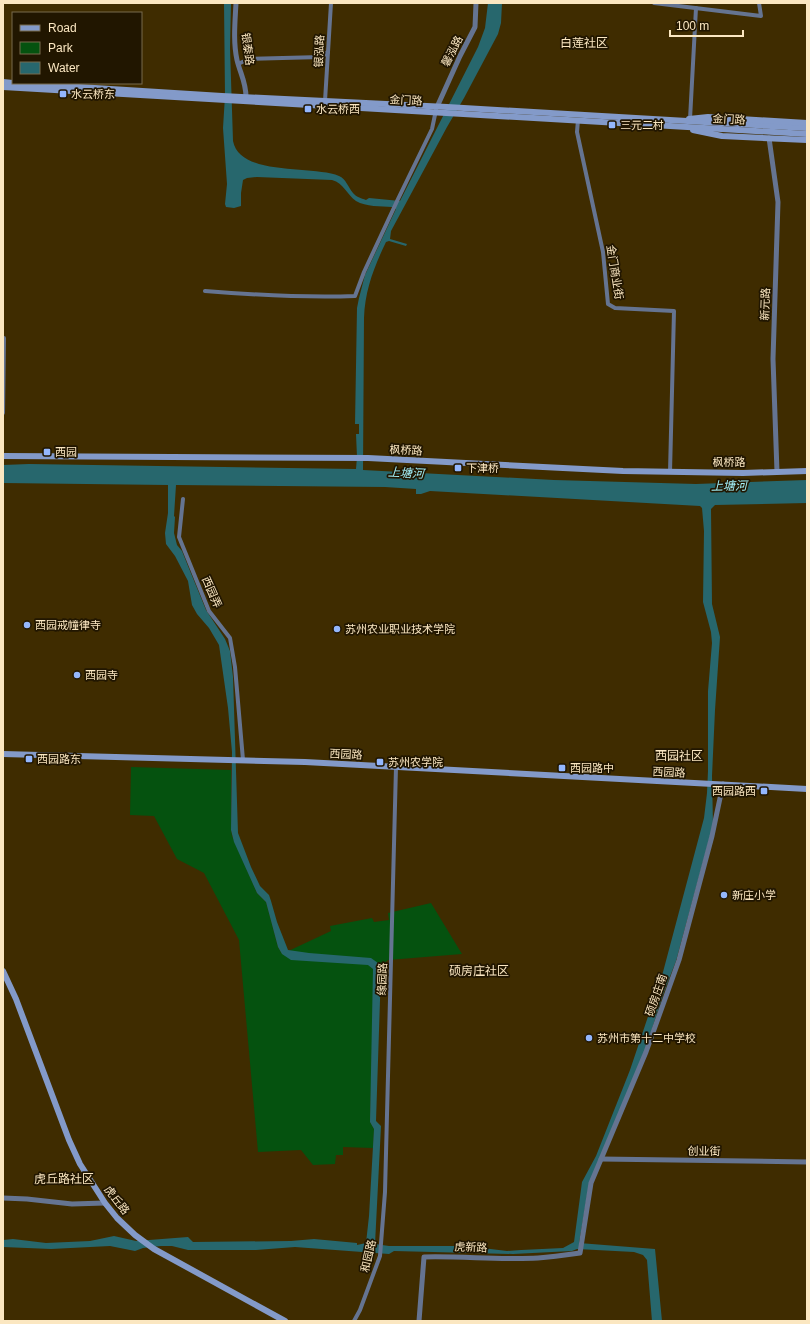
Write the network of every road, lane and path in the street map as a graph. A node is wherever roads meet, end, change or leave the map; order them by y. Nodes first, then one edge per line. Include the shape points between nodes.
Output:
1 (236, 3) edge
2 (331, 3) edge
3 (476, 3) edge
4 (654, 3) edge
5 (759, 3) edge
6 (696, 8) junction
7 (328, 52) junction
8 (238, 64) junction
9 (28, 84) edge
10 (3, 87) edge
11 (246, 97) junction
12 (222, 98) junction
13 (235, 99) junction
14 (326, 101) junction
15 (436, 109) junction
16 (578, 118) junction
17 (690, 119) junction
18 (676, 123) junction
19 (807, 123) edge
20 (718, 126) junction
21 (807, 128) edge
22 (807, 134) edge
23 (769, 138) junction
24 (807, 140) edge
25 (205, 291) dead end
26 (3, 338) edge
27 (3, 413) edge
28 (3, 456) edge
29 (807, 471) edge
30 (670, 472) junction
31 (777, 472) junction
32 (182, 499) dead end
33 (3, 754) edge
34 (240, 760) junction
35 (396, 767) junction
36 (723, 784) junction
37 (807, 789) edge
38 (3, 971) edge
39 (601, 1159) junction
40 (807, 1162) edge
41 (385, 1192) joint
42 (3, 1198) edge
43 (105, 1203) junction
44 (581, 1252) joint
45 (285, 1321) edge
46 (354, 1321) edge
47 (418, 1321) edge

1 - 8 street, 银泰路 via 235,41
2 - 7 street, 银泓路
3 - 15 street, 馨泓路 via 476,27
4 - 6 street
5 - 6 street via 761,16
6 - 17 street
7 - 8 street via 321,56 249,59
7 - 14 street, 银泓路
8 - 11 street, 银泰路 via 246,85
9 - 12 main road, 金门路
10 - 12 main road, 金门路
11 - 13 main road, 金门路
11 - 14 main road, 金门路
12 - 13 main road, 金门路
13 - 15 main road, 金门路
14 - 15 main road, 金门路
15 - 16 main road, 金门路
15 - 25 street via 432,129 391,212 355,296 262,296
16 - 18 main road, 金门路
16 - 30 street, 金门商业街 via 577,132 603,252 608,304 615,308 674,311
17 - 18 main road
17 - 19 main road via 716,117
18 - 20 main road, 金门路
18 - 23 main road via 715,135
20 - 21 main road, 金门路
20 - 22 main road, 金门路
23 - 24 main road
23 - 31 street, 新元路 via 778,202 773,359
26 - 27 street
28 - 30 main road, 枫桥路 via 368,458
29 - 31 main road, 枫桥路
30 - 31 main road, 枫桥路
32 - 34 street, 西园弄 via 179,537 209,611 230,638 235,667
33 - 34 main road, 西园路
34 - 35 main road, 西园路
35 - 36 main road, 西园路
35 - 41 street, 缘园路
36 - 37 main road, 西园路
36 - 39 street, 硕房庄南 via 712,836 678,960 646,1052
38 - 43 main road, 虎丘路 via 74,1153
39 - 40 street, 创业街
39 - 44 street, 硕房庄南 via 591,1182
41 - 46 street, 和园路 via 380,1256
42 - 43 street via 72,1204
43 - 45 main road, 虎丘路 via 134,1235 154,1249
44 - 47 street, 虎新路 via 537,1258 424,1257

